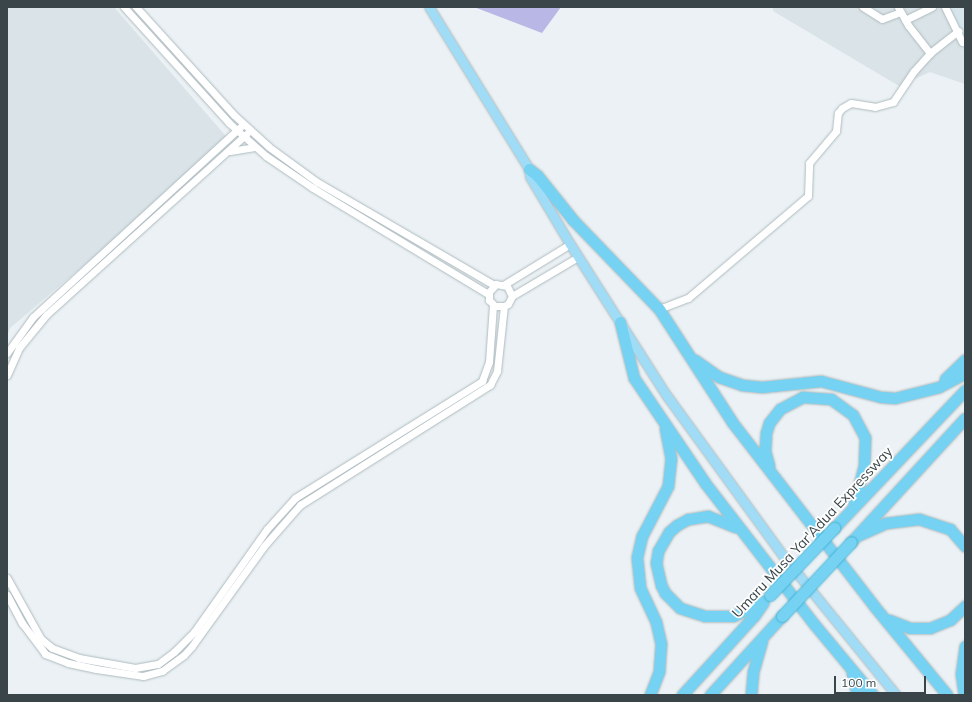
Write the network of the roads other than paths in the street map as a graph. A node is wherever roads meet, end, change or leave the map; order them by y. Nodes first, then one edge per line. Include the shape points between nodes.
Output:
1 (124, 7) edge
2 (136, 7) edge
3 (429, 7) edge
4 (863, 7) edge
5 (932, 7) edge
6 (945, 7) edge
7 (899, 10) edge
8 (905, 20) junction
9 (958, 32) junction
10 (962, 42) dead end
11 (930, 53) junction
12 (229, 123) junction
13 (243, 124) junction
14 (250, 130) junction
15 (237, 131) junction
16 (244, 137) junction
17 (227, 141) junction
18 (255, 147) junction
19 (228, 152) junction
20 (529, 169) junction
21 (570, 244) junction
22 (425, 246) junction
23 (421, 254) junction
24 (578, 257) junction
25 (505, 284) junction
26 (494, 285) junction
27 (488, 294) junction
28 (512, 296) junction
29 (493, 304) junction
30 (504, 306) junction
31 (659, 309) junction
32 (620, 322) junction
33 (7, 353) edge
34 (692, 358) junction
35 (965, 360) edge
36 (965, 373) edge
37 (7, 374) edge
38 (931, 389) junction
39 (965, 390) edge
40 (457, 397) junction
41 (462, 405) junction
42 (965, 418) edge
43 (663, 420) junction
44 (399, 431) junction
45 (403, 439) junction
46 (346, 464) junction
47 (350, 472) junction
48 (771, 473) junction
49 (853, 508) junction
50 (740, 530) junction
51 (853, 539) junction
52 (965, 546) edge
53 (7, 578) edge
54 (7, 595) edge
55 (767, 598) junction
56 (965, 606) edge
57 (886, 619) junction
58 (762, 638) junction
59 (965, 646) edge
60 (166, 658) junction
61 (171, 665) junction
62 (852, 672) junction
63 (650, 695) edge
64 (682, 695) edge
65 (710, 695) edge
66 (751, 695) edge
67 (857, 695) edge
68 (873, 695) edge
69 (896, 695) edge
70 (947, 695) edge
71 (964, 695) edge

1 - 12 street
2 - 13 street
3 - 20 main road
4 - 7 street via 882,19
5 - 8 street
6 - 9 street
7 - 8 street
8 - 11 street
9 - 10 street
9 - 11 street
11 - 31 street via 893,102 875,107 851,104 838,113 836,131 809,163 808,196 688,298
12 - 15 street
12 - 17 street
13 - 14 street
13 - 15 street
14 - 16 street
14 - 22 street via 317,182
15 - 16 street
15 - 17 street
16 - 18 street
16 - 19 street
17 - 33 street via 33,317
18 - 19 street
18 - 23 street via 313,188
19 - 37 street via 46,315 24,342
20 - 21 main road via 530,176
20 - 31 highway via 537,175 573,220
21 - 24 main road
21 - 25 street
22 - 23 street
22 - 26 street
23 - 27 street
24 - 28 street
24 - 32 main road
25 - 26 street
25 - 28 street
26 - 27 street
27 - 29 street
28 - 30 street
29 - 30 street
29 - 40 street via 488,370 477,385
30 - 41 street via 495,376 486,389
31 - 34 highway
32 - 43 highway via 634,378
32 - 69 main road via 702,448 831,617
34 - 38 highway via 719,377 752,386 821,380 875,396 895,398
34 - 48 highway via 732,422
35 - 38 highway
36 - 38 highway
39 - 49 highway, Umaru Musa Yar'Adua Expressway
40 - 41 street
40 - 44 street
41 - 45 street
42 - 51 highway
43 - 50 highway
43 - 63 highway via 670,450 670,476 664,496 642,536 637,557 640,587 656,622 661,644 659,671
44 - 45 street
44 - 46 street
45 - 47 street
46 - 47 street
46 - 60 street via 301,494 278,516 194,632
47 - 61 street via 292,512 192,646
48 - 49 highway via 765,442 769,424 774,416 788,403 803,397 831,399 853,415 865,438 866,457
48 - 57 highway
49 - 55 highway, Umaru Musa Yar'Adua Expressway, bridge
50 - 55 highway via 729,522 708,516 688,519 677,525 669,532 658,551 656,563 660,585 680,608 705,616 733,616
50 - 62 highway
51 - 52 highway via 886,523 919,519 950,529
51 - 58 highway, bridge
53 - 60 street via 41,639 52,648 79,658 135,668 153,666
54 - 61 street via 38,646 45,654 59,660 142,676 155,674
55 - 64 highway, Umaru Musa Yar'Adua Expressway via 754,616
56 - 57 highway via 950,620 930,628 910,628
57 - 70 highway
58 - 65 highway
58 - 66 highway via 753,672
59 - 71 highway via 961,674
60 - 61 street
62 - 67 highway
62 - 68 highway

